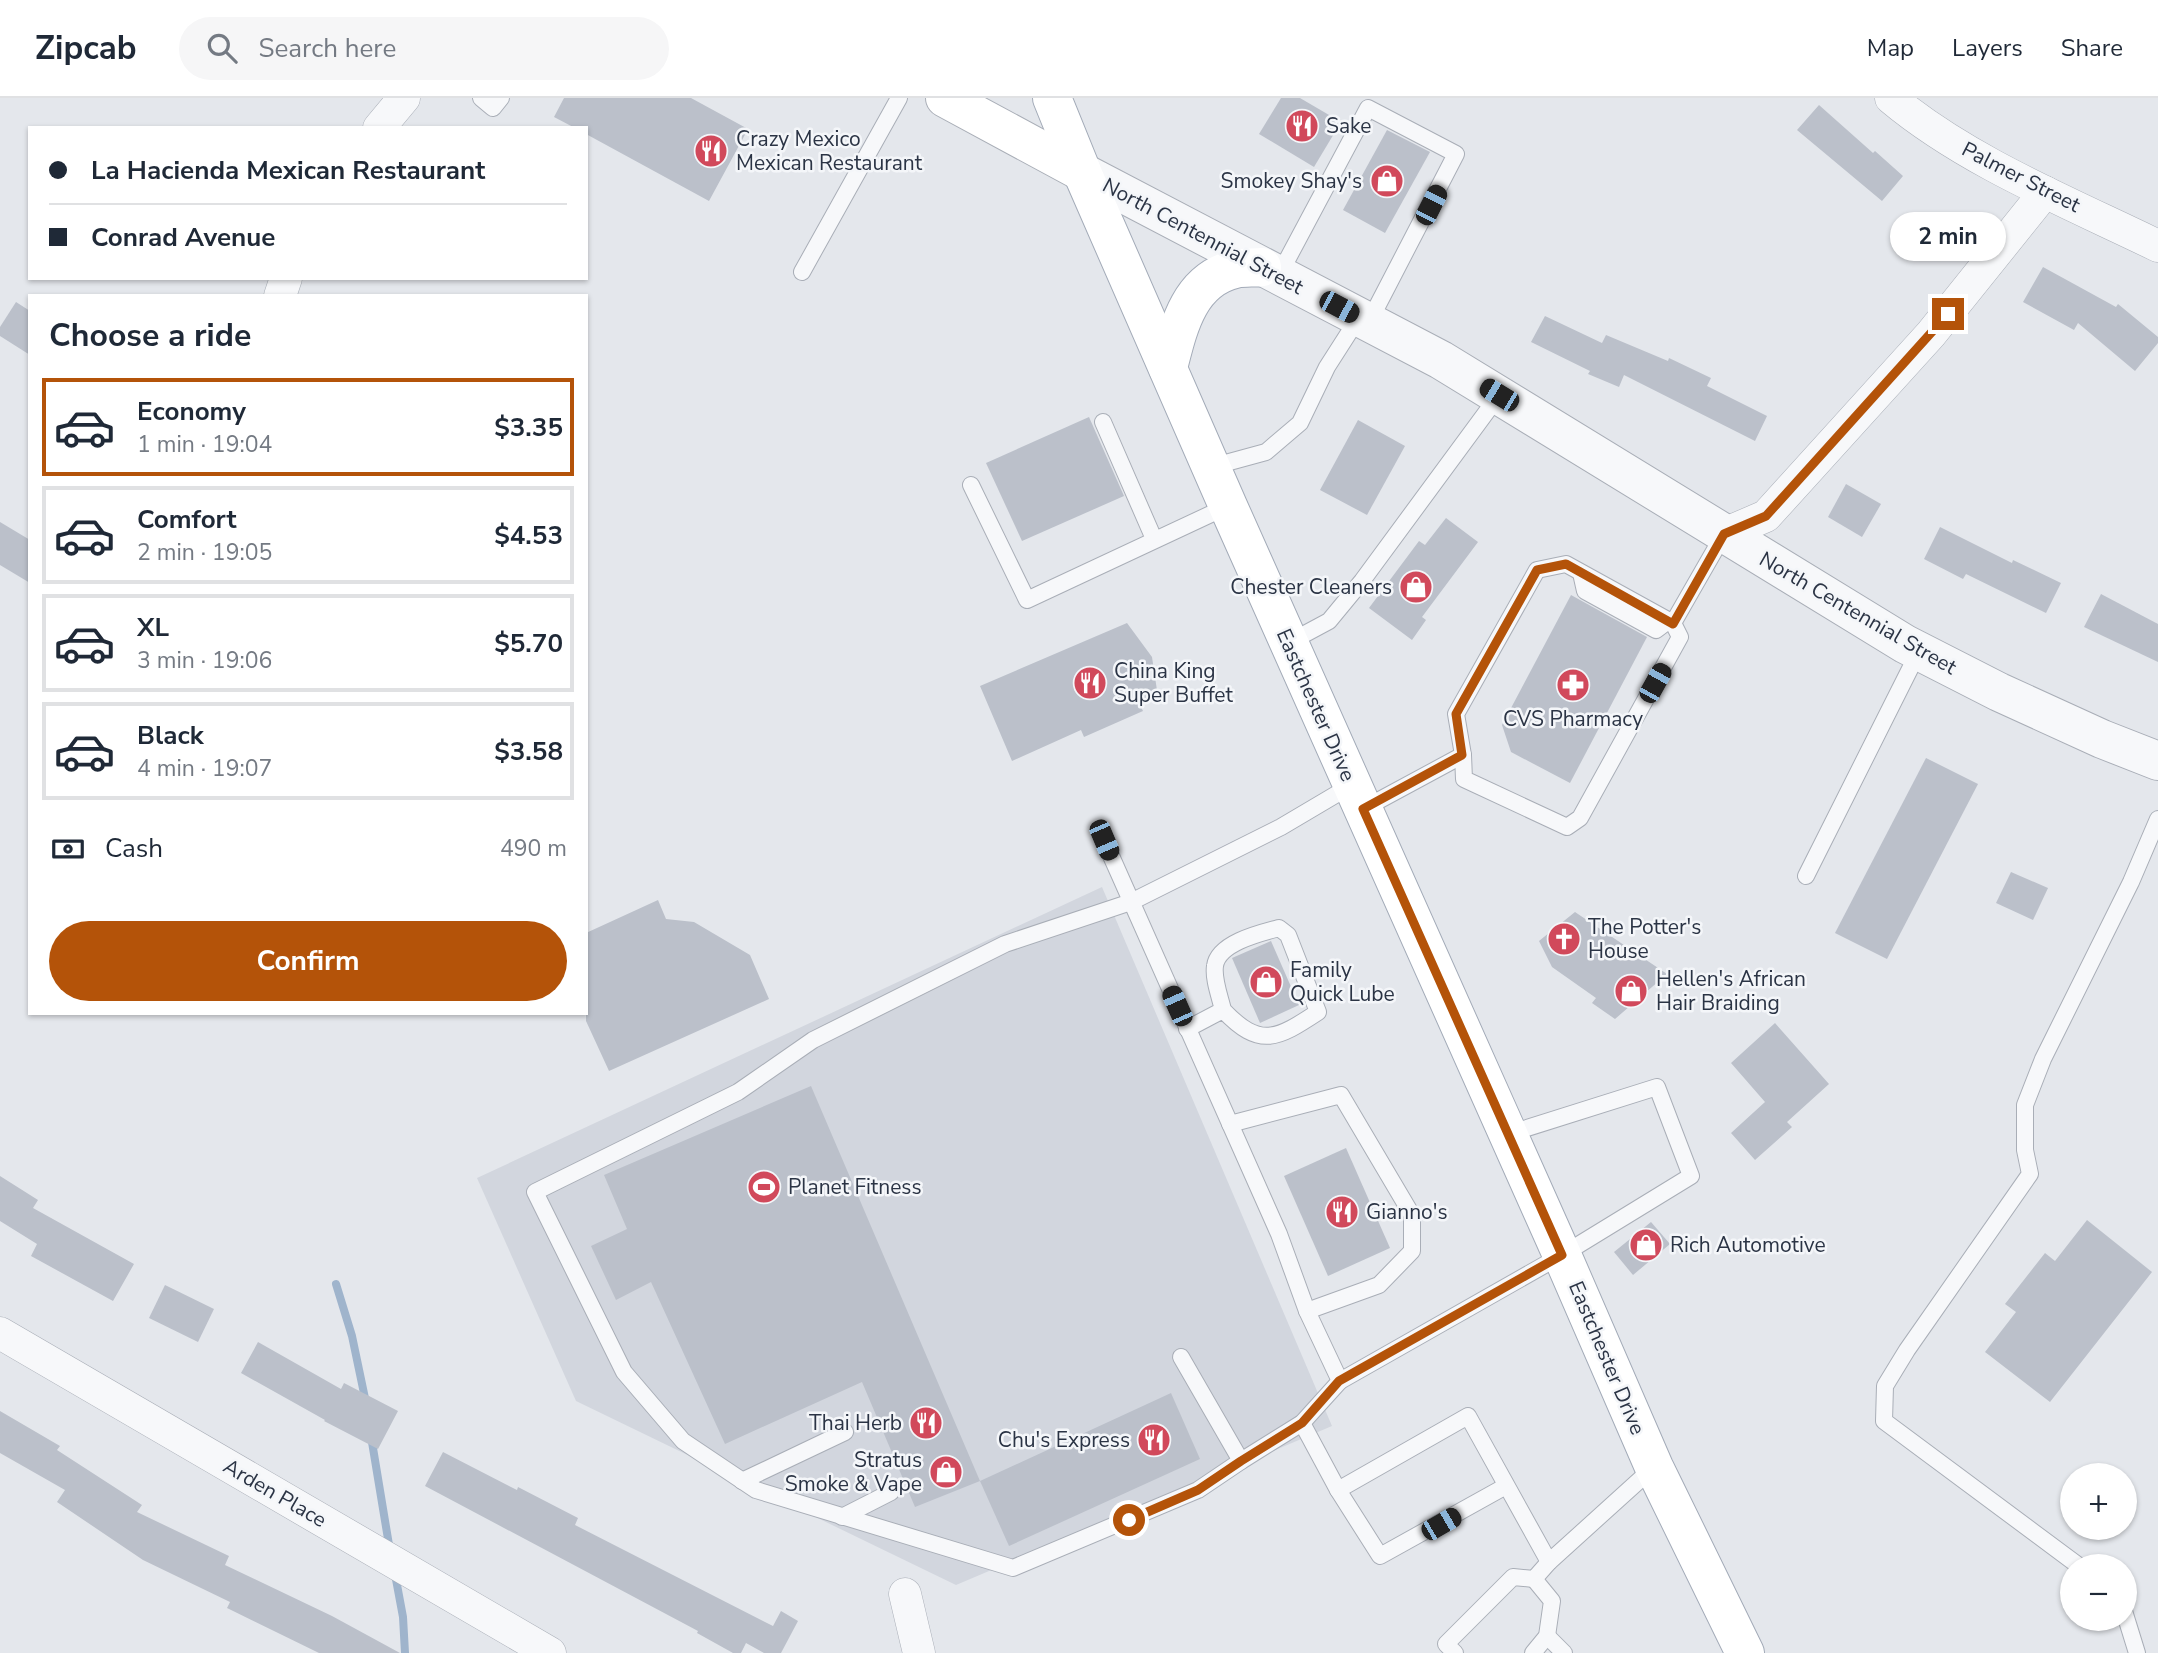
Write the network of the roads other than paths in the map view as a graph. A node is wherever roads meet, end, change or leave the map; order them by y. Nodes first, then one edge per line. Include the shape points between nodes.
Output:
1 (404, 98) edge
2 (481, 98) edge
3 (501, 98) edge
4 (899, 98) edge
5 (945, 98) edge
6 (1052, 98) edge
7 (1891, 98) edge
8 (381, 126) edge
9 (1082, 173) junction
10 (2045, 191) junction
11 (2158, 246) edge
12 (1270, 271) junction
13 (802, 272) dead end
14 (1364, 320) junction
15 (1168, 368) junction
16 (1499, 395) junction
17 (1103, 422) dead end
18 (1210, 467) junction
19 (971, 485) dead end
20 (1228, 506) junction
21 (1724, 534) junction
22 (1154, 540) junction
23 (1671, 622) junction
24 (1288, 643) junction
25 (1919, 651) junction
26 (1462, 755) junction
27 (2158, 761) edge
28 (1357, 797) junction
29 (2158, 819) edge
30 (1104, 840) dead end
31 (1806, 876) dead end
32 (1130, 902) junction
33 (1223, 1010) junction
34 (1187, 1029) junction
35 (1230, 1124) junction
36 (1508, 1133) junction
37 (1562, 1255) junction
38 (1307, 1311) junction
39 (0, 1333) edge
40 (1181, 1357) dead end
41 (1339, 1381) junction
42 (1302, 1423) junction
43 (845, 1432) dead end
44 (1241, 1461) junction
45 (1654, 1467) junction
46 (742, 1481) junction
47 (1506, 1486) junction
48 (1338, 1490) junction
49 (891, 1492) dead end
50 (842, 1517) junction
51 (2063, 1554) edge
52 (1549, 1562) junction
53 (1534, 1579) junction
54 (905, 1594) dead end
55 (2130, 1631) edge
56 (1547, 1636) junction
57 (550, 1653) edge
58 (919, 1653) edge
59 (1455, 1653) edge
60 (1533, 1653) edge
61 (1564, 1653) edge
62 (1745, 1653) edge
63 (2137, 1653) edge

1 - 8 street
2 - 3 lane via 493,108
4 - 13 lane
5 - 9 main road, North Centennial Street
6 - 9 main road, Eastchester Drive
7 - 10 street, Palmer Street via 1960,147
9 - 12 street, North Centennial Street
9 - 15 main road, Eastchester Drive
10 - 11 street, Palmer Street
10 - 21 street via 1931,334 1766,516
12 - 14 street, North Centennial Street
12 - 14 lane via 1368,108 1456,154
12 - 15 main road via 1233,270 1190,300
14 - 16 street, North Centennial Street
14 - 18 lane via 1327,367 1300,423 1266,452
15 - 18 main road, Eastchester Drive
16 - 21 street, North Centennial Street
16 - 24 lane via 1329,621
17 - 22 lane
18 - 20 main road, Eastchester Drive
19 - 22 lane via 1027,600
20 - 22 lane
20 - 24 main road, Eastchester Drive
21 - 23 lane
21 - 25 street, North Centennial Street
23 - 26 lane via 1566,564 1537,570 1456,714
23 - 26 lane via 1680,637 1580,818 1566,827 1464,779
24 - 28 main road, Eastchester Drive
25 - 27 street, North Centennial Street via 2090,734
25 - 31 lane
26 - 28 lane
28 - 32 lane via 1281,827
28 - 36 main road, Eastchester Drive
29 - 51 lane via 2025,1105 2030,1174 1885,1387 1884,1421
30 - 32 lane
32 - 34 lane
32 - 46 lane via 1005,944 813,1040 738,1092 535,1192 624,1372 683,1441
33 - 33 lane via 1244,1030 1260,1036 1282,1034 1318,1012 1288,935 1279,928 1219,954 1214,967
33 - 34 lane
34 - 35 lane
35 - 38 lane
35 - 38 lane via 1341,1096 1412,1214 1412,1251 1379,1285
36 - 37 main road, Eastchester Drive
36 - 37 lane via 1657,1087 1691,1176
37 - 41 lane
37 - 45 main road, Eastchester Drive
38 - 41 lane
39 - 57 street, Arden Place
40 - 44 lane
41 - 42 lane
42 - 44 lane
42 - 48 lane
43 - 46 lane
44 - 50 lane via 1198,1490 1013,1568
45 - 52 lane
45 - 62 main road, Eastchester Drive
46 - 50 lane via 756,1490
47 - 48 lane via 1380,1556
47 - 48 lane via 1468,1416
47 - 52 lane
49 - 50 lane
52 - 53 lane
53 - 56 lane via 1552,1601
53 - 59 lane via 1513,1577 1446,1644
54 - 58 street
55 - 63 lane
56 - 60 lane
56 - 61 lane

